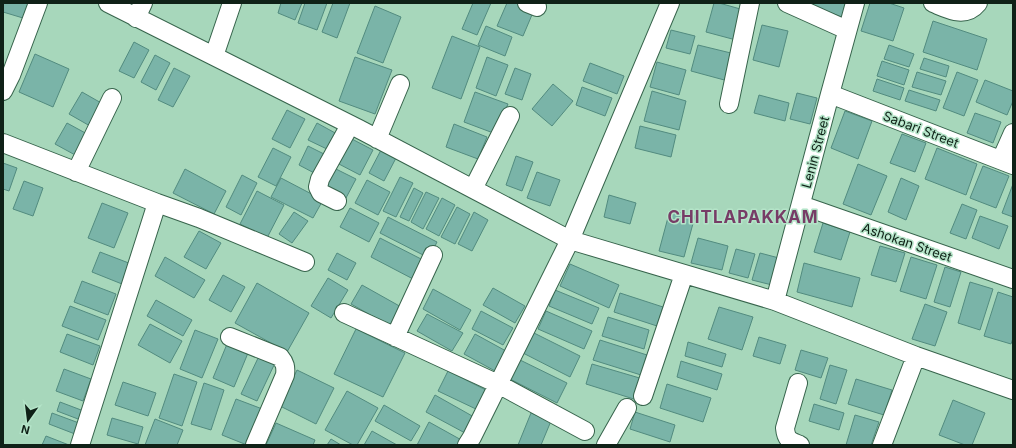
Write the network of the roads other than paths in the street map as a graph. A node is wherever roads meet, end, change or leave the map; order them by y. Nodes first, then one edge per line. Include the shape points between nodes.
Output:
1 (38, 3) edge
2 (108, 3) edge
3 (232, 3) edge
4 (670, 3) edge
5 (750, 3) edge
6 (787, 3) edge
7 (855, 3) edge
8 (933, 3) edge
9 (978, 3) edge
10 (140, 10) edge
11 (847, 30) junction
12 (214, 56) junction
13 (400, 84) dead end
14 (3, 91) edge
15 (830, 94) junction
16 (112, 98) dead end
17 (729, 104) dead end
18 (510, 116) dead end
19 (350, 124) junction
20 (1013, 133) edge
21 (377, 139) junction
22 (3, 142) edge
23 (1007, 163) edge
24 (76, 172) junction
25 (474, 189) junction
26 (337, 201) dead end
27 (157, 203) junction
28 (801, 205) junction
29 (570, 240) junction
30 (433, 255) dead end
31 (305, 262) dead end
32 (684, 274) junction
33 (1013, 279) edge
34 (775, 301) junction
35 (344, 313) dead end
36 (230, 337) dead end
37 (395, 337) junction
38 (916, 356) junction
39 (798, 383) dead end
40 (498, 384) junction
41 (1013, 390) edge
42 (643, 396) dead end
43 (627, 408) dead end
44 (585, 431) dead end
45 (80, 445) edge
46 (255, 445) edge
47 (468, 445) edge
48 (606, 445) edge
49 (800, 445) edge
50 (882, 445) edge

1 - 14 street
2 - 10 street
3 - 12 street
4 - 29 street
5 - 17 street
6 - 11 street
7 - 11 street, Lenin Street
8 - 9 street via 965,12
10 - 12 street
11 - 15 street, Lenin Street
12 - 19 street
13 - 21 street
15 - 23 street, Sabari Street
15 - 28 street, Lenin Street
16 - 24 street
18 - 25 street
19 - 21 street
19 - 26 street via 318,187 322,193
20 - 23 street
21 - 25 street
22 - 24 street
24 - 27 street
25 - 29 street
27 - 31 street
27 - 45 street
28 - 33 street, Ashokan Street
28 - 34 street, Lenin Street
29 - 32 street
29 - 40 street
30 - 37 street
32 - 34 street
32 - 42 street
34 - 38 street
35 - 37 street
36 - 46 street via 280,357 286,367
37 - 40 street
38 - 41 street
38 - 50 street
39 - 49 street via 785,428 791,442
40 - 44 street
40 - 47 street
43 - 48 street

